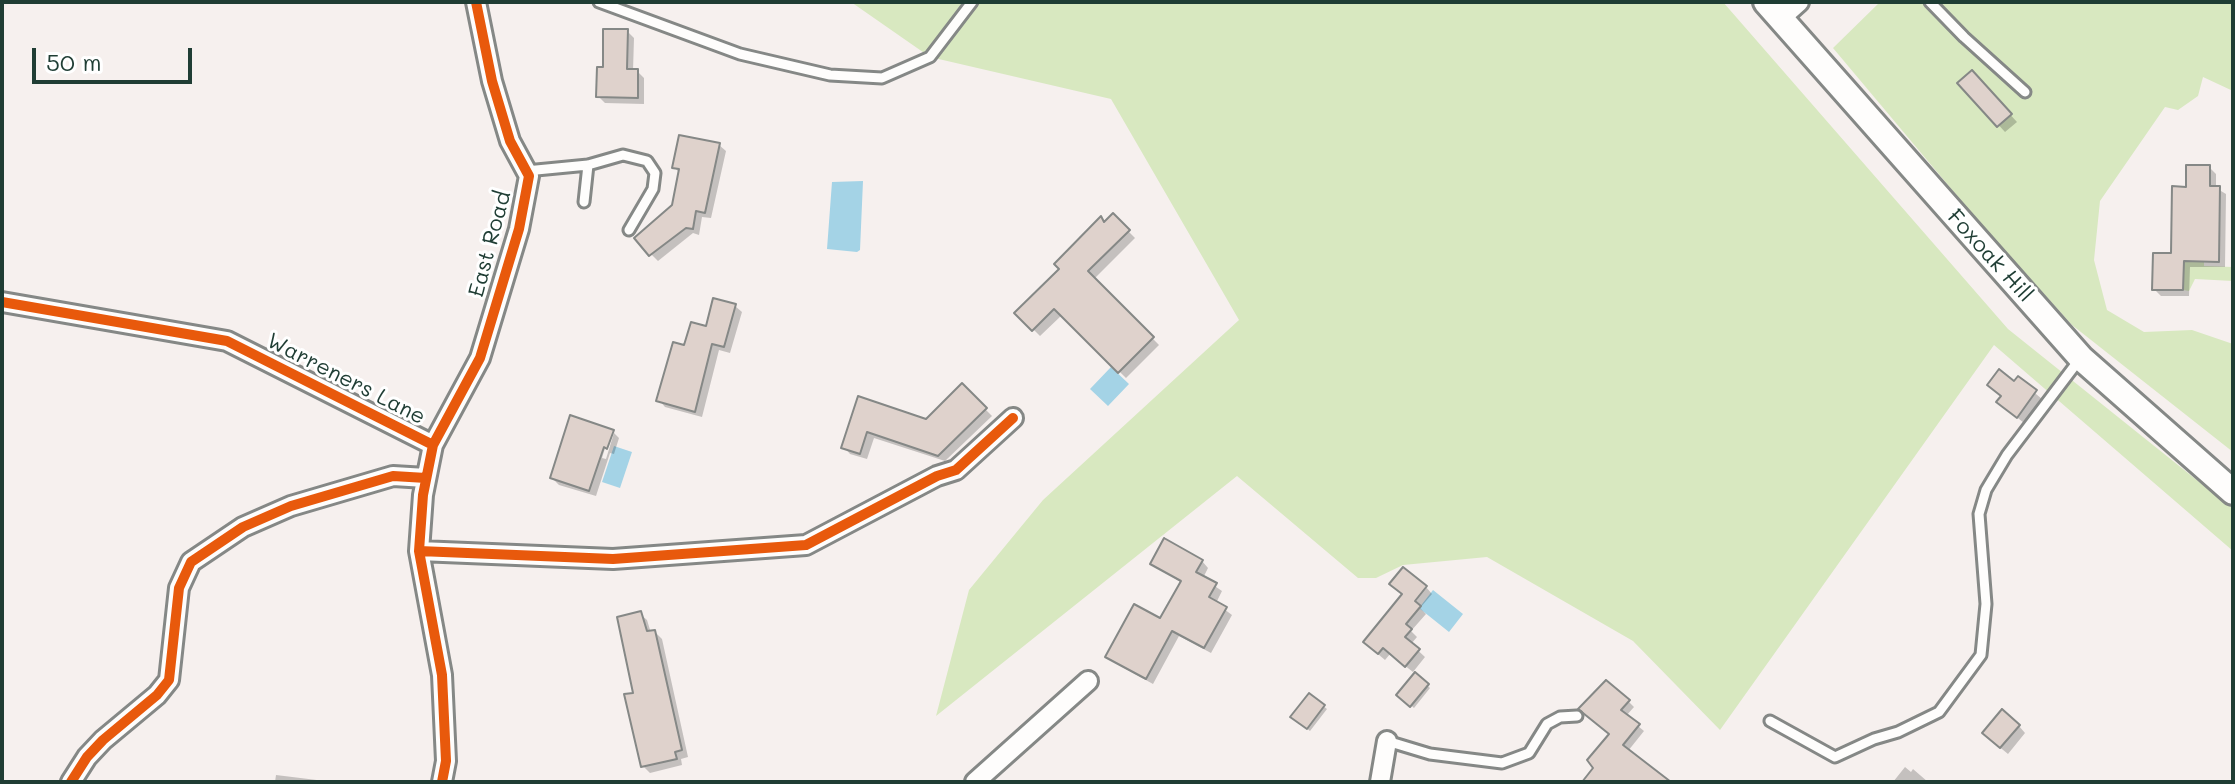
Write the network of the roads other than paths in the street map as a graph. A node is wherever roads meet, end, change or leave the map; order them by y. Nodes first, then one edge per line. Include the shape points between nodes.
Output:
1 (476, 2) edge
2 (599, 2) edge
3 (972, 2) edge
4 (1799, 2) edge
5 (1930, 2) edge
6 (1773, 10) edge
7 (2025, 92) dead end
8 (588, 165) junction
9 (526, 171) junction
10 (584, 202) dead end
11 (629, 230) dead end
12 (2, 302) edge
13 (2081, 358) junction
14 (1013, 418) dead end
15 (433, 445) junction
16 (426, 478) junction
17 (2233, 492) edge
18 (419, 551) junction
19 (1088, 681) dead end
20 (1577, 716) dead end
21 (1770, 721) dead end
22 (1387, 741) joint
23 (71, 782) edge
24 (442, 782) edge
25 (975, 782) edge
26 (1380, 782) edge

1 - 9 street, East Road via 496,96
2 - 3 lane via 740,54 830,75 882,78 930,57
4 - 6 street
5 - 7 lane
6 - 13 main road, Foxoak Hill
8 - 9 lane
8 - 10 lane
8 - 11 lane via 634,156 647,161 655,173 653,189
9 - 15 street, East Road via 519,229 480,358
12 - 15 street, Warreners Lane via 227,341
13 - 17 main road, Foxoak Hill
13 - 21 lane via 1986,490 1979,514 1986,604 1981,655 1939,712 1835,757
14 - 18 street via 956,470 806,545 613,559
15 - 16 street, Warreners Lane
16 - 18 street, Warreners Lane
16 - 23 street via 393,476 291,506 243,527 191,562 179,588 169,680 103,740
18 - 24 street, Warreners Lane via 442,675
19 - 25 street
20 - 22 lane via 1547,724 1529,753 1502,763 1430,754
22 - 26 street

